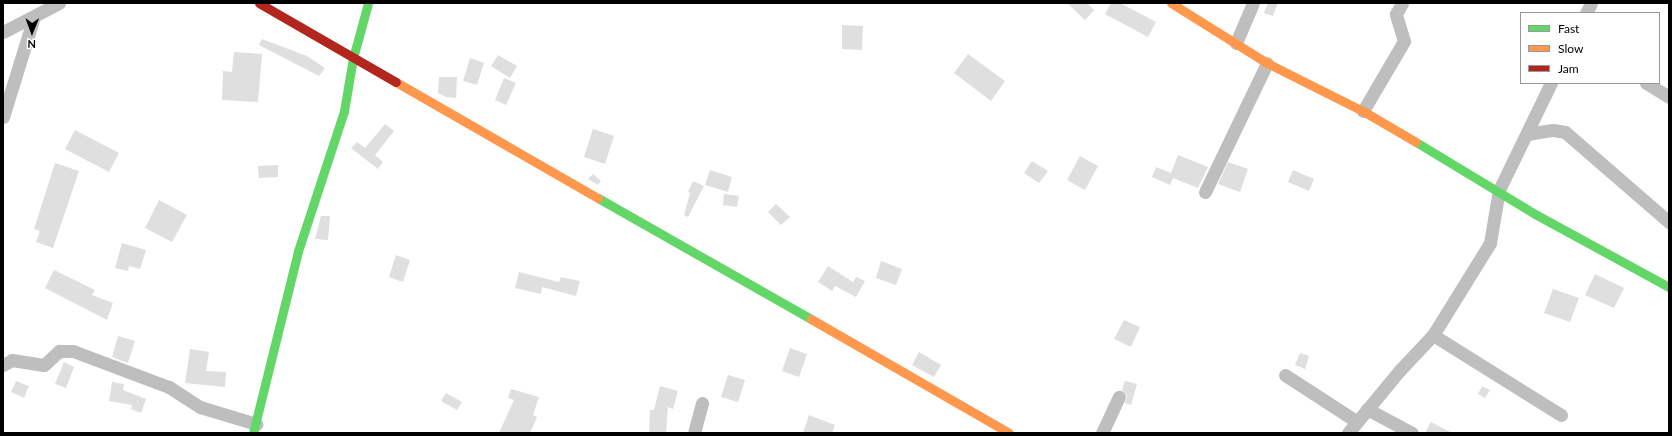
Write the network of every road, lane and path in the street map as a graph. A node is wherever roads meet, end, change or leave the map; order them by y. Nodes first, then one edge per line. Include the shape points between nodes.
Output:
1 (58, 3) edge
2 (258, 3) edge
3 (368, 3) edge
4 (1171, 3) edge
5 (1253, 3) edge
6 (1402, 3) edge
7 (1591, 3) edge
8 (1586, 12) edge
9 (34, 17) junction
10 (3, 32) edge
11 (1236, 43) junction
12 (353, 58) junction
13 (1267, 63) junction
14 (1551, 84) edge
15 (1648, 84) edge
16 (1669, 98) edge
17 (1363, 111) junction
18 (3, 117) edge
19 (1527, 134) junction
20 (1499, 190) junction
21 (1205, 192) dead end
22 (1669, 222) edge
23 (1669, 287) edge
24 (1433, 335) junction
25 (3, 365) edge
26 (1285, 375) dead end
27 (1119, 397) dead end
28 (702, 403) dead end
29 (1367, 409) junction
30 (1562, 414) dead end
31 (1356, 421) junction
32 (254, 429) edge
33 (694, 433) edge
34 (1009, 433) edge
35 (1102, 433) edge
36 (1348, 433) edge
37 (1412, 433) edge

1 - 9 street
2 - 12 street
3 - 12 street
4 - 11 street
5 - 11 street
6 - 17 street via 1396,14 1404,41
7 - 8 street
9 - 10 street
9 - 18 street
11 - 13 street
12 - 32 street via 344,111 298,251
12 - 34 street
13 - 17 street
13 - 21 street
14 - 19 street
15 - 16 street
17 - 20 street
19 - 20 street
19 - 22 street via 1553,130 1565,132
20 - 23 street via 1535,214
20 - 24 street via 1490,243
24 - 29 street
24 - 30 street
25 - 32 street via 12,360 44,365 59,351 73,351 169,387 200,407
26 - 31 street
27 - 35 street
28 - 33 street
29 - 31 street
29 - 37 street
31 - 36 street

